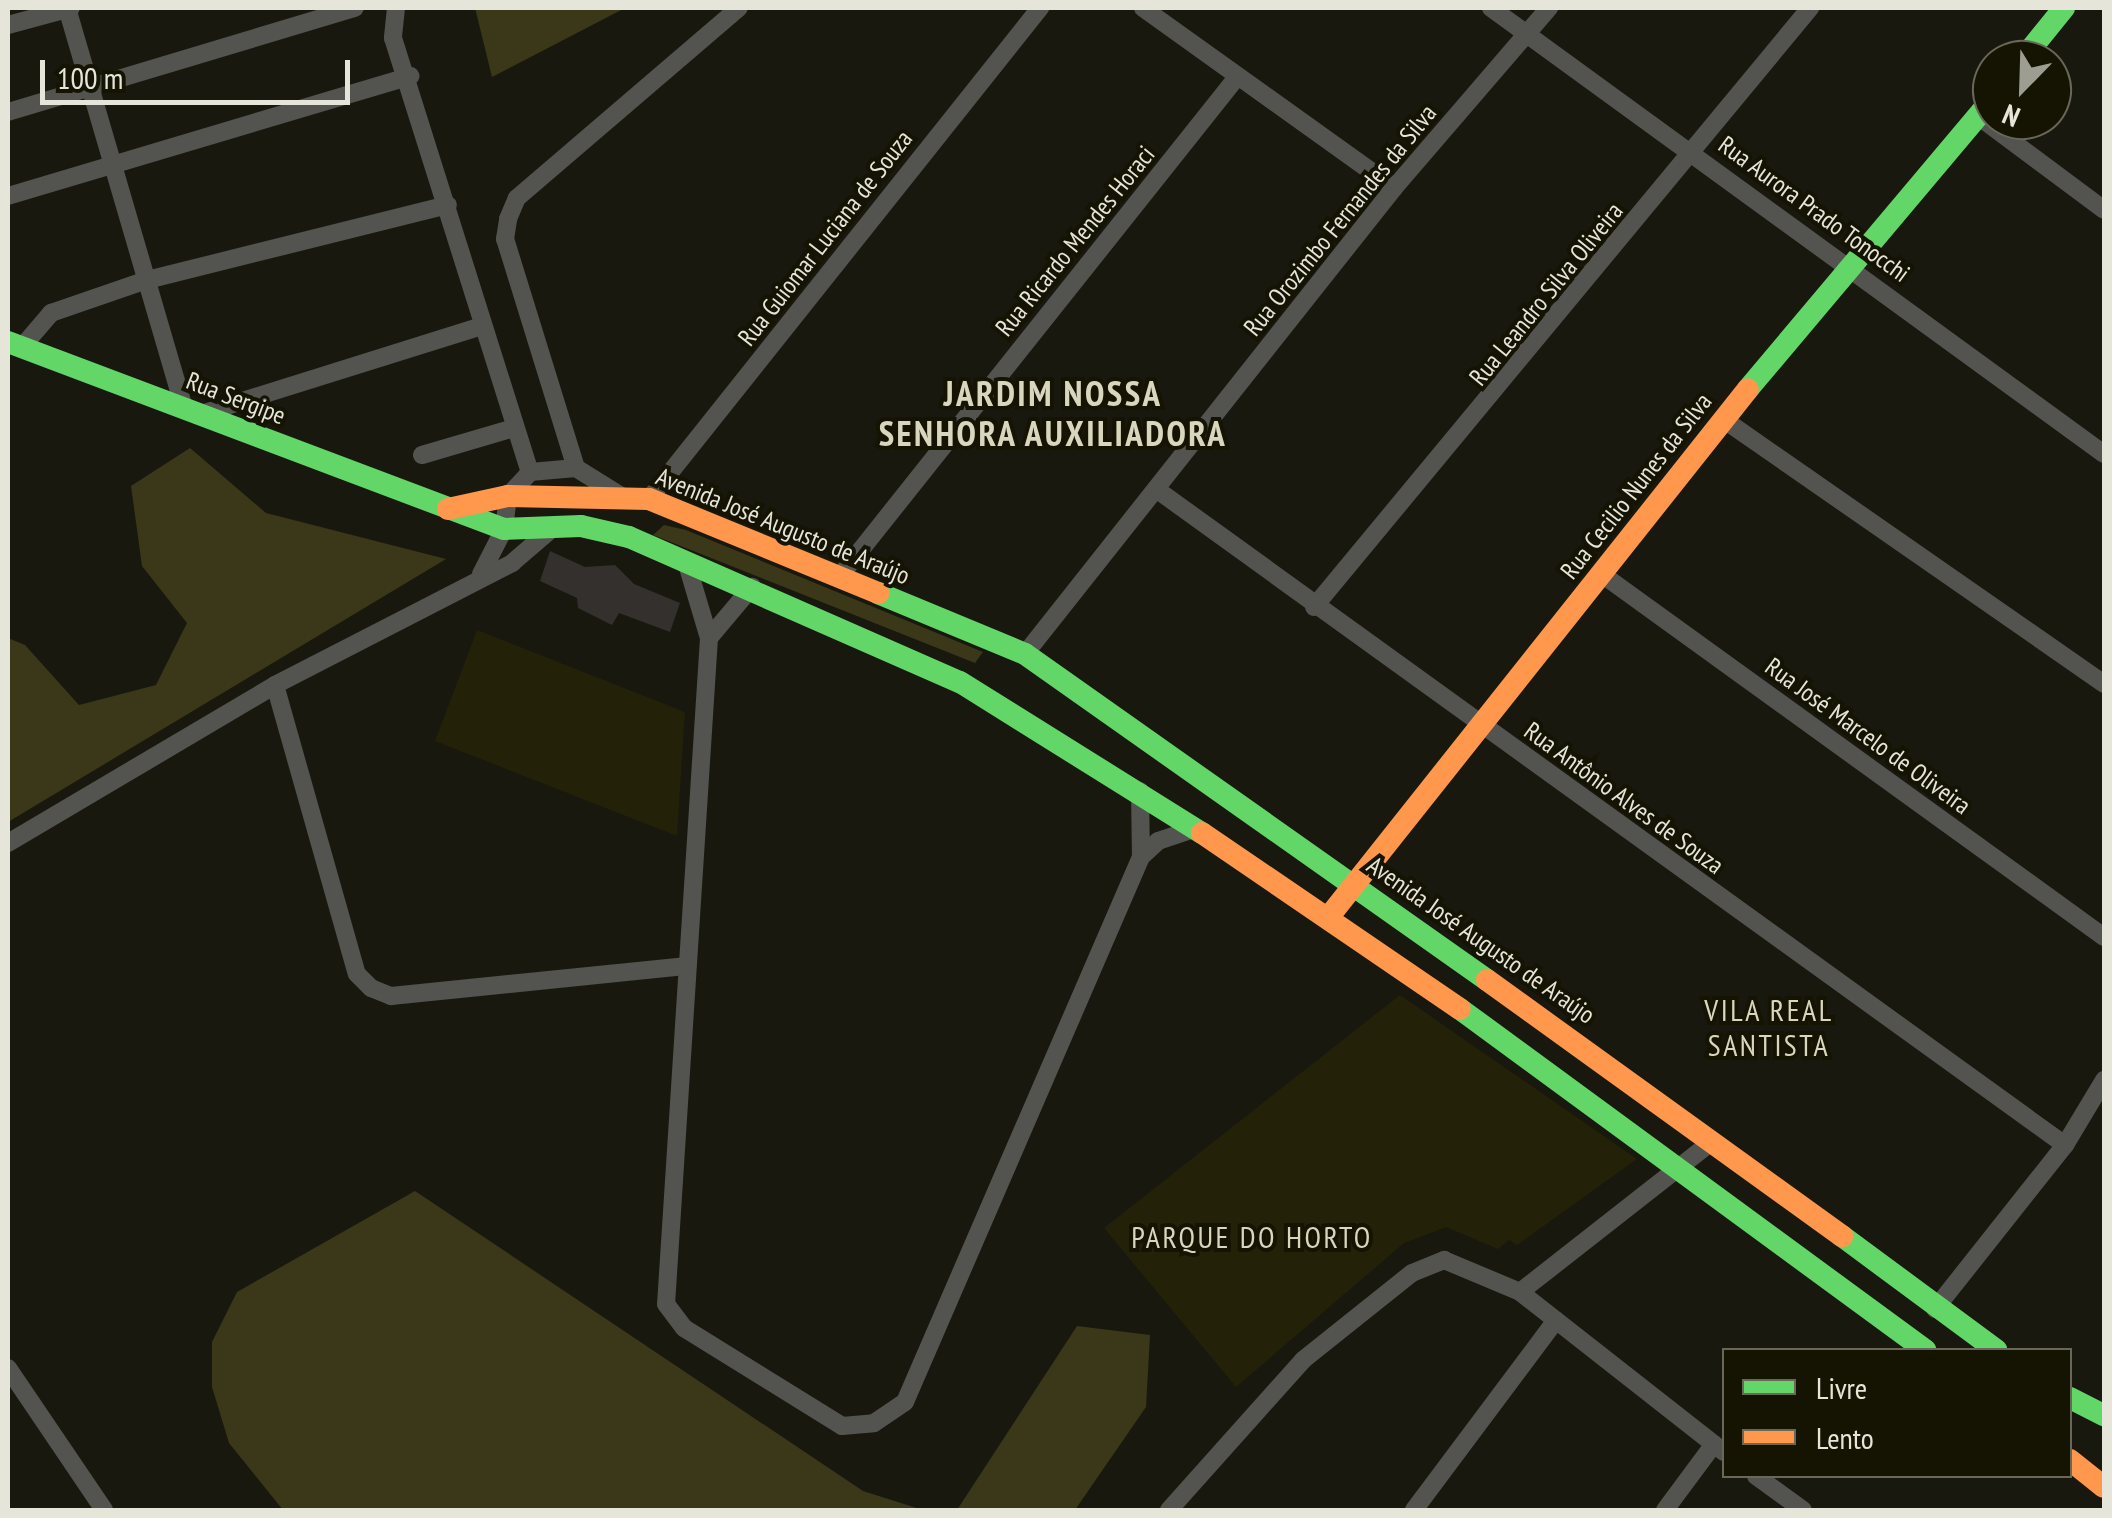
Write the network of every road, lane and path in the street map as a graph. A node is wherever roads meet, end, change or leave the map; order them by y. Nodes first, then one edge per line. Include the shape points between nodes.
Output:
1 (69, 8) edge
2 (355, 8) edge
3 (396, 8) edge
4 (739, 8) edge
5 (1040, 8) edge
6 (1143, 8) edge
7 (1491, 8) edge
8 (1549, 8) edge
9 (1810, 8) edge
10 (2064, 8) edge
11 (8, 25) edge
12 (1528, 32) junction
13 (2038, 40) edge
14 (410, 76) junction
15 (1238, 78) junction
16 (92, 88) junction
17 (8, 112) edge
18 (1972, 123) edge
19 (2022, 140) edge
20 (1694, 151) junction
21 (113, 164) junction
22 (1394, 188) junction
23 (8, 196) edge
24 (448, 205) junction
25 (2104, 210) edge
26 (1850, 265) junction
27 (147, 280) junction
28 (482, 326) junction
29 (15, 345) edge
30 (193, 410) junction
31 (1723, 419) junction
32 (514, 428) junction
33 (2104, 454) edge
34 (422, 456) dead end
35 (576, 468) junction
36 (530, 472) junction
37 (1156, 489) junction
38 (508, 496) junction
39 (622, 496) junction
40 (650, 499) junction
41 (443, 510) junction
42 (555, 526) junction
43 (504, 529) junction
44 (686, 561) junction
45 (480, 575) junction
46 (1602, 575) junction
47 (840, 576) junction
48 (752, 587) junction
49 (1314, 607) junction
50 (709, 638) junction
51 (1024, 654) junction
52 (2104, 684) edge
53 (275, 685) junction
54 (1478, 724) junction
55 (1140, 792) junction
56 (1197, 828) junction
57 (8, 843) edge
58 (1140, 857) junction
59 (1355, 884) junction
60 (1334, 910) junction
61 (2104, 937) edge
62 (686, 966) junction
63 (2104, 1080) edge
64 (1711, 1142) junction
65 (2065, 1146) junction
66 (1679, 1165) junction
67 (1520, 1292) junction
68 (1935, 1309) junction
69 (1556, 1320) junction
70 (1921, 1348) edge
71 (1993, 1348) edge
72 (8, 1368) edge
73 (2072, 1399) edge
74 (2104, 1415) edge
75 (1719, 1448) edge
76 (2072, 1462) edge
77 (1759, 1478) edge
78 (2104, 1487) edge
79 (104, 1510) edge
80 (1168, 1510) edge
81 (1414, 1510) edge
82 (1665, 1510) edge
83 (1803, 1510) edge

1 - 11 street
1 - 16 street
2 - 16 street
3 - 14 street via 393,38
4 - 35 street via 517,198 508,219 505,239
5 - 40 street, Rua Guiomar Luciana de Souza
6 - 15 street
7 - 12 street, Rua Aurora Prado Tonocchi
8 - 12 street, Rua Orozimbo Fernandes da Silva
9 - 20 street, Rua Leandro Silva Oliveira
10 - 13 street
12 - 20 street, Rua Aurora Prado Tonocchi
12 - 22 street, Rua Orozimbo Fernandes da Silva
14 - 21 street
14 - 24 street
15 - 22 street
15 - 47 street, Rua Ricardo Mendes Horaci
16 - 17 street
16 - 21 street
18 - 26 street, Rua Cecilio Nunes da Silva
19 - 25 street
20 - 26 street, Rua Aurora Prado Tonocchi
20 - 49 street, Rua Leandro Silva Oliveira
21 - 23 street
21 - 27 street
22 - 37 street, Rua Orozimbo Fernandes da Silva
24 - 27 street
24 - 28 street
26 - 31 street, Rua Cecilio Nunes da Silva
26 - 33 street, Rua Aurora Prado Tonocchi
27 - 29 street via 51,313
27 - 30 street
28 - 30 street
28 - 32 street
29 - 30 street, Rua Sergipe
30 - 41 street, Rua Sergipe
31 - 46 street, Rua Cecilio Nunes da Silva
31 - 52 street
32 - 34 street
32 - 36 street
35 - 36 street
35 - 39 street
36 - 38 street
37 - 49 street, Rua Antônio Alves de Souza
37 - 51 street, Rua Orozimbo Fernandes da Silva
38 - 39 street, Avenida José Augusto de Araújo
38 - 41 street, Avenida José Augusto de Araújo
38 - 43 street
39 - 40 street, Avenida José Augusto de Araújo
40 - 47 street, Avenida José Augusto de Araújo
41 - 43 street
42 - 43 street
42 - 44 street via 629,537
42 - 45 street via 512,563
43 - 45 street
44 - 48 street
44 - 50 street
45 - 53 street
46 - 54 street, Rua Cecilio Nunes da Silva
46 - 61 street, Rua José Marcelo de Oliveira
47 - 51 street, Avenida José Augusto de Araújo
48 - 50 street
48 - 55 street via 960,682
49 - 54 street, Rua Antônio Alves de Souza
50 - 62 street
51 - 59 street, Avenida José Augusto de Araújo
53 - 57 street
53 - 62 street via 357,974 371,988 391,996
54 - 59 street, Rua Cecilio Nunes da Silva
54 - 65 street, Rua Antônio Alves de Souza
55 - 56 street
55 - 58 street
56 - 58 street via 1158,841
56 - 60 street
58 - 62 street via 904,1402 858,1428 842,1426 684,1328 666,1304
59 - 60 street, Rua Cecilio Nunes da Silva
59 - 64 street, Avenida José Augusto de Araújo
60 - 66 street
63 - 65 street
64 - 66 street
64 - 68 street, Avenida José Augusto de Araújo
65 - 68 street
66 - 67 street
66 - 70 street
67 - 69 street
67 - 80 street via 1444,1260 1412,1273 1303,1360
68 - 71 street, Avenida José Augusto de Araújo
69 - 75 street
69 - 81 street
72 - 79 street
73 - 74 street
75 - 82 street
76 - 78 street
77 - 83 street

